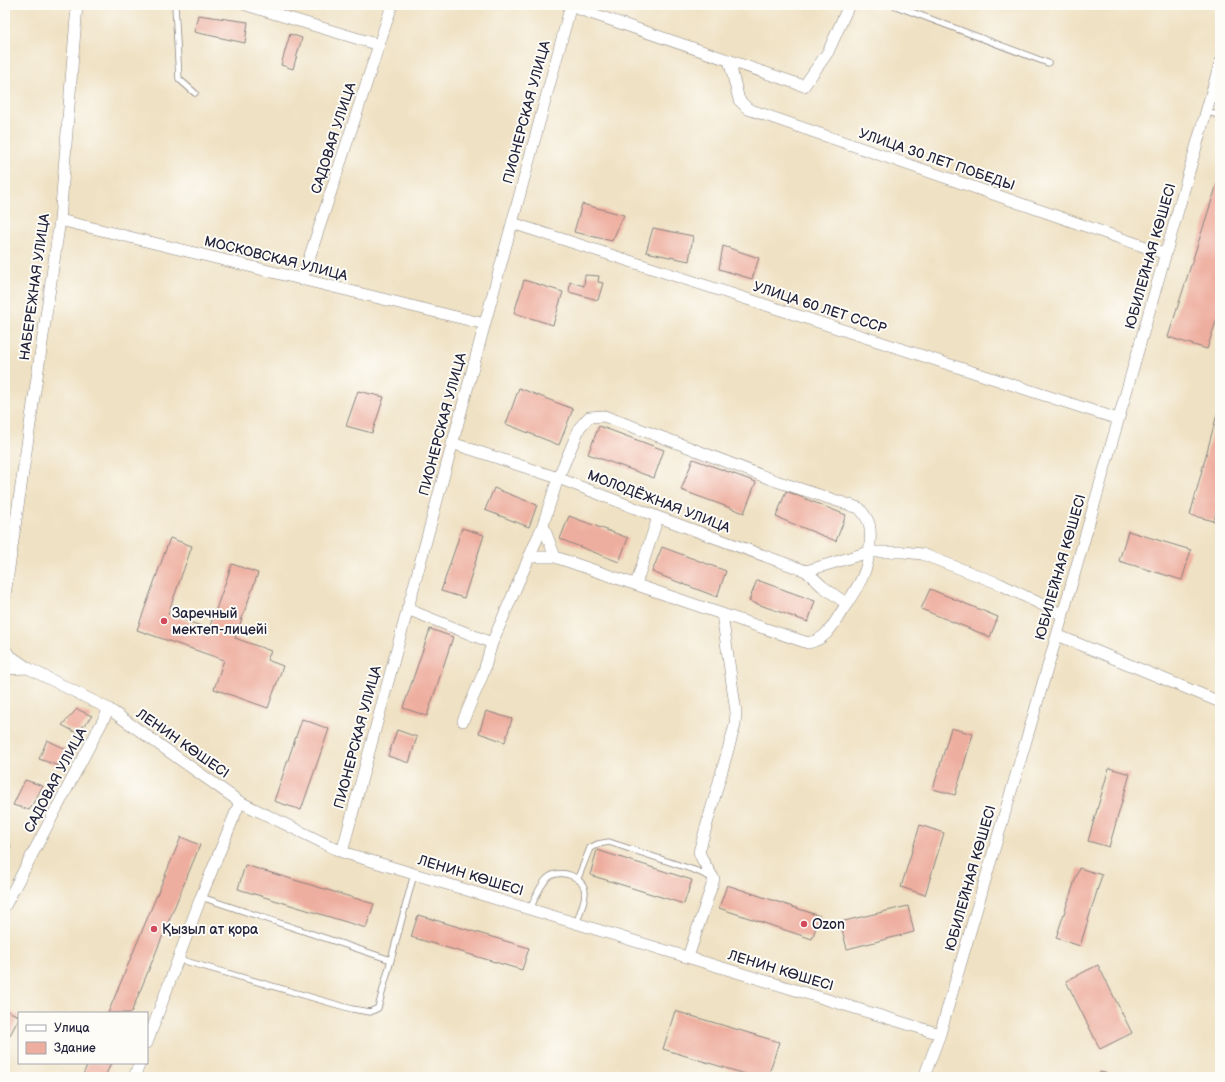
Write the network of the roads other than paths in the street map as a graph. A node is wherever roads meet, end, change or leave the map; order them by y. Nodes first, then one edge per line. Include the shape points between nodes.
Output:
1 (77, 5) edge
2 (175, 5) edge
3 (246, 5) edge
4 (392, 5) edge
5 (569, 5) edge
6 (849, 5) edge
7 (893, 5) edge
8 (379, 44) junction
9 (729, 60) junction
10 (1048, 63) dead end
11 (1220, 63) edge
12 (195, 93) dead end
13 (1206, 112) junction
14 (1220, 116) edge
15 (60, 220) junction
16 (512, 223) junction
17 (1166, 254) junction
18 (302, 280) junction
19 (484, 324) junction
20 (1118, 419) junction
21 (452, 443) junction
22 (558, 478) junction
23 (658, 517) junction
24 (543, 525) junction
25 (869, 552) junction
26 (529, 558) junction
27 (555, 558) junction
28 (806, 571) junction
29 (636, 584) junction
30 (5, 595) edge
31 (847, 604) junction
32 (407, 609) junction
33 (722, 614) junction
34 (1063, 615) junction
35 (1057, 635) junction
36 (492, 643) junction
37 (5, 649) edge
38 (28, 668) junction
39 (5, 669) edge
40 (1220, 702) edge
41 (108, 709) junction
42 (463, 721) dead end
43 (240, 802) junction
44 (342, 852) junction
45 (414, 874) junction
46 (578, 878) junction
47 (714, 879) junction
48 (201, 897) junction
49 (5, 906) edge
50 (530, 909) junction
51 (577, 923) junction
52 (688, 957) junction
53 (178, 959) junction
54 (391, 960) junction
55 (940, 1034) junction
56 (148, 1040) edge
57 (140, 1064) edge
58 (134, 1077) edge
59 (924, 1077) edge

1 - 15 street, НАБЕРЕЖНАЯ УЛИЦА
2 - 12 lane via 179,78
3 - 8 street
4 - 8 street, САДОВАЯ УЛИЦА
5 - 9 street
5 - 16 street, ПИОНЕРСКАЯ УЛИЦА
6 - 9 street via 828,52 804,86
7 - 10 lane
8 - 18 street, САДОВАЯ УЛИЦА
9 - 17 street, УЛИЦА 30 ЛЕТ ПОБЕДЫ via 739,100 748,109
11 - 13 street, ЮБИЛЕЙНАЯ КӨШЕСІ
13 - 14 lane
13 - 17 street, ЮБИЛЕЙНАЯ КӨШЕСІ
15 - 18 street, МОСКОВСКАЯ УЛИЦА
15 - 30 street, НАБЕРЕЖНАЯ УЛИЦА
16 - 19 street, ПИОНЕРСКАЯ УЛИЦА
16 - 20 street, УЛИЦА 60 ЛЕТ СССР
17 - 20 street, ЮБИЛЕЙНАЯ КӨШЕСІ
18 - 19 street, МОСКОВСКАЯ УЛИЦА
19 - 21 street, ПИОНЕРСКАЯ УЛИЦА
20 - 34 street, ЮБИЛЕЙНАЯ КӨШЕСІ
21 - 22 street, МОЛОДЁЖНАЯ УЛИЦА
21 - 32 street, ПИОНЕРСКАЯ УЛИЦА
22 - 23 street, МОЛОДЁЖНАЯ УЛИЦА
22 - 24 street
22 - 25 street via 580,427 589,417 604,416 776,481 858,508 867,517 871,529
23 - 28 street, МОЛОДЁЖНАЯ УЛИЦА
23 - 29 street
24 - 26 street
24 - 27 street
25 - 28 street
25 - 31 street via 867,566
25 - 34 street via 922,554 1000,584
26 - 27 street
26 - 36 street
27 - 29 street
28 - 31 street, МОЛОДЁЖНАЯ УЛИЦА
29 - 33 street
31 - 33 street via 828,633 817,641 808,643
32 - 36 street
32 - 44 street, ПИОНЕРСКАЯ УЛИЦА
33 - 47 street via 736,712 735,725 700,852
34 - 35 street, ЮБИЛЕЙНАЯ КӨШЕСІ
35 - 40 street
35 - 55 street, ЮБИЛЕЙНАЯ КӨШЕСІ
36 - 42 street via 483,674
37 - 38 street via 9,655
38 - 39 street
38 - 41 street, ЛЕНИН КӨШЕСІ
41 - 43 street, ЛЕНИН КӨШЕСІ
41 - 49 street, САДОВАЯ УЛИЦА
43 - 44 street, ЛЕНИН КӨШЕСІ
43 - 48 street
44 - 45 street, ЛЕНИН КӨШЕСІ
45 - 50 street, ЛЕНИН КӨШЕСІ
45 - 54 lane
46 - 47 lane via 590,848 609,842
46 - 50 lane via 562,873 551,876 546,880
46 - 51 lane via 585,893
47 - 52 street
48 - 53 street
48 - 54 lane
50 - 51 street, ЛЕНИН КӨШЕСІ
51 - 52 street, ЛЕНИН КӨШЕСІ
52 - 55 street, ЛЕНИН КӨШЕСІ
53 - 54 lane via 370,1012 378,1008
53 - 56 street
55 - 59 street, ЮБИЛЕЙНАЯ КӨШЕСІ
57 - 58 street

